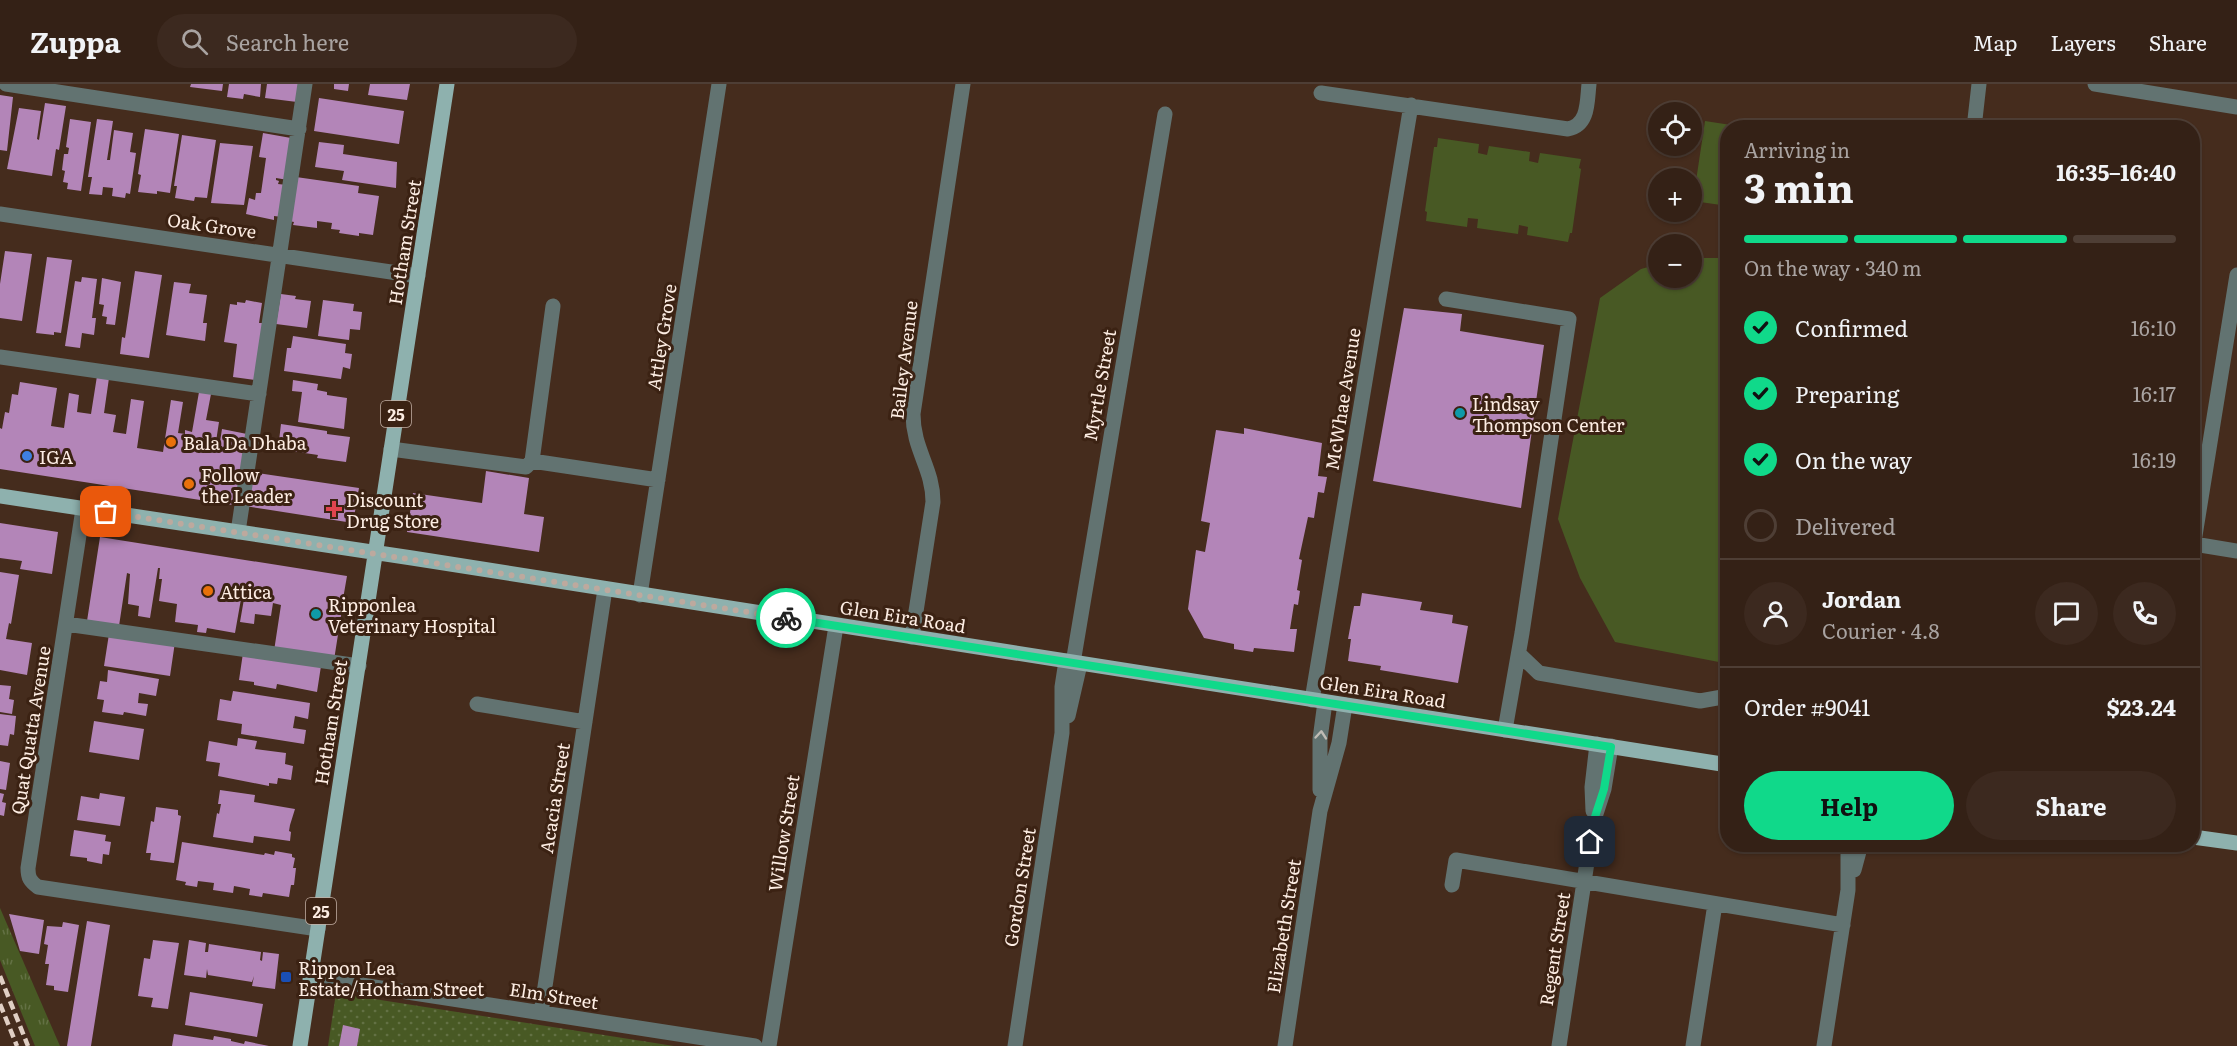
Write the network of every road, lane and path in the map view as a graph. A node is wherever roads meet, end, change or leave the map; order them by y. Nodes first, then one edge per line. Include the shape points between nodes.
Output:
1 (6, 84) edge
2 (305, 84) edge
3 (447, 84) edge
4 (719, 84) edge
5 (963, 84) edge
6 (1589, 84) edge
7 (1979, 84) edge
8 (2096, 84) edge
9 (1321, 93) dead end
10 (1411, 105) junction
11 (2237, 107) edge
12 (1165, 114) dead end
13 (1975, 120) edge
14 (299, 129) junction
15 (0, 214) edge
16 (279, 255) junction
17 (2237, 275) edge
18 (418, 276) junction
19 (1446, 299) dead end
20 (553, 306) dead end
21 (0, 357) edge
22 (259, 394) junction
23 (391, 448) junction
24 (531, 461) junction
25 (658, 480) junction
26 (0, 496) edge
27 (2200, 503) edge
28 (83, 508) junction
29 (238, 532) junction
30 (2200, 547) edge
31 (2237, 551) edge
32 (377, 553) junction
33 (605, 590) junction
34 (640, 595) junction
35 (66, 624) junction
36 (836, 626) junction
37 (912, 637) junction
38 (1519, 654) junction
39 (1073, 663) junction
40 (359, 666) junction
41 (1720, 697) edge
42 (1318, 701) junction
43 (477, 704) dead end
44 (1346, 705) junction
45 (585, 722) junction
46 (1506, 730) junction
47 (1604, 745) junction
48 (1720, 764) edge
49 (1320, 811) junction
50 (2200, 838) edge
51 (2237, 843) edge
52 (1848, 852) edge
53 (1859, 852) edge
54 (1584, 882) junction
55 (1452, 885) dead end
56 (1848, 890) junction
57 (1715, 904) junction
58 (1843, 925) junction
59 (318, 929) junction
60 (310, 976) junction
61 (541, 1013) junction
62 (300, 1046) edge
63 (755, 1046) edge
64 (769, 1046) edge
65 (1015, 1046) edge
66 (1285, 1046) edge
67 (1559, 1046) edge
68 (1693, 1046) edge
69 (1824, 1046) edge

1 - 14 street
2 - 14 street
3 - 18 main road, Hotham Street / 25
4 - 25 street, Attley Grove
5 - 37 street, Bailey Avenue via 913,414 915,442 930,475 933,502
6 - 10 street via 1582,121 1568,129
7 - 13 street
8 - 11 street
9 - 10 street
10 - 42 street, McWhae Avenue
12 - 39 street, Myrtle Street
14 - 16 street
15 - 16 street, Oak Grove
16 - 18 street, Oak Grove
16 - 22 street
17 - 27 street
18 - 23 main road, Hotham Street / 25
19 - 38 street via 1569,319
20 - 24 street
21 - 22 street
22 - 29 street
23 - 24 street via 526,467
23 - 32 main road, Hotham Street / 25
24 - 25 street
25 - 34 street, Attley Grove
26 - 28 main road, Glen Eira Road
28 - 29 main road, Glen Eira Road
28 - 35 street, Quat Quatta Avenue
29 - 32 main road, Glen Eira Road
30 - 31 street
32 - 33 main road, Glen Eira Road
32 - 40 main road, Hotham Street / 25
33 - 34 main road, Glen Eira Road
33 - 45 street, Acacia Street
34 - 36 main road, Glen Eira Road
35 - 40 street
35 - 59 street, Quat Quatta Avenue via 28,868 32,883
36 - 37 main road, Glen Eira Road
36 - 64 street, Willow Street
37 - 39 main road, Glen Eira Road
38 - 41 street via 1539,673 1700,701
38 - 46 street
39 - 42 main road, Glen Eira Road
39 - 65 street, Gordon Street via 1074,694 1062,734
40 - 59 main road, Hotham Street / 25
42 - 44 main road, Glen Eira Road
49 -> 42 street, Elizabeth Street
43 - 45 street
44 - 46 main road, Glen Eira Road
44 - 49 street, Elizabeth Street
45 - 61 street, Acacia Street
46 - 47 main road, Glen Eira Road
47 - 48 main road, Glen Eira Road
47 - 54 street, Regent Street via 1604,789 1593,823
49 - 66 street, Elizabeth Street
50 - 51 main road
52 - 56 street
53 - 56 street
54 - 55 street via 1455,860
54 - 57 street
54 - 67 street, Regent Street
56 - 58 street
57 - 58 street
57 - 68 street
58 - 69 street
59 - 60 main road, Hotham Street / 25
60 - 61 street, Elm Street
60 - 62 main road, Hotham Street / 25
61 - 63 street, Elm Street

